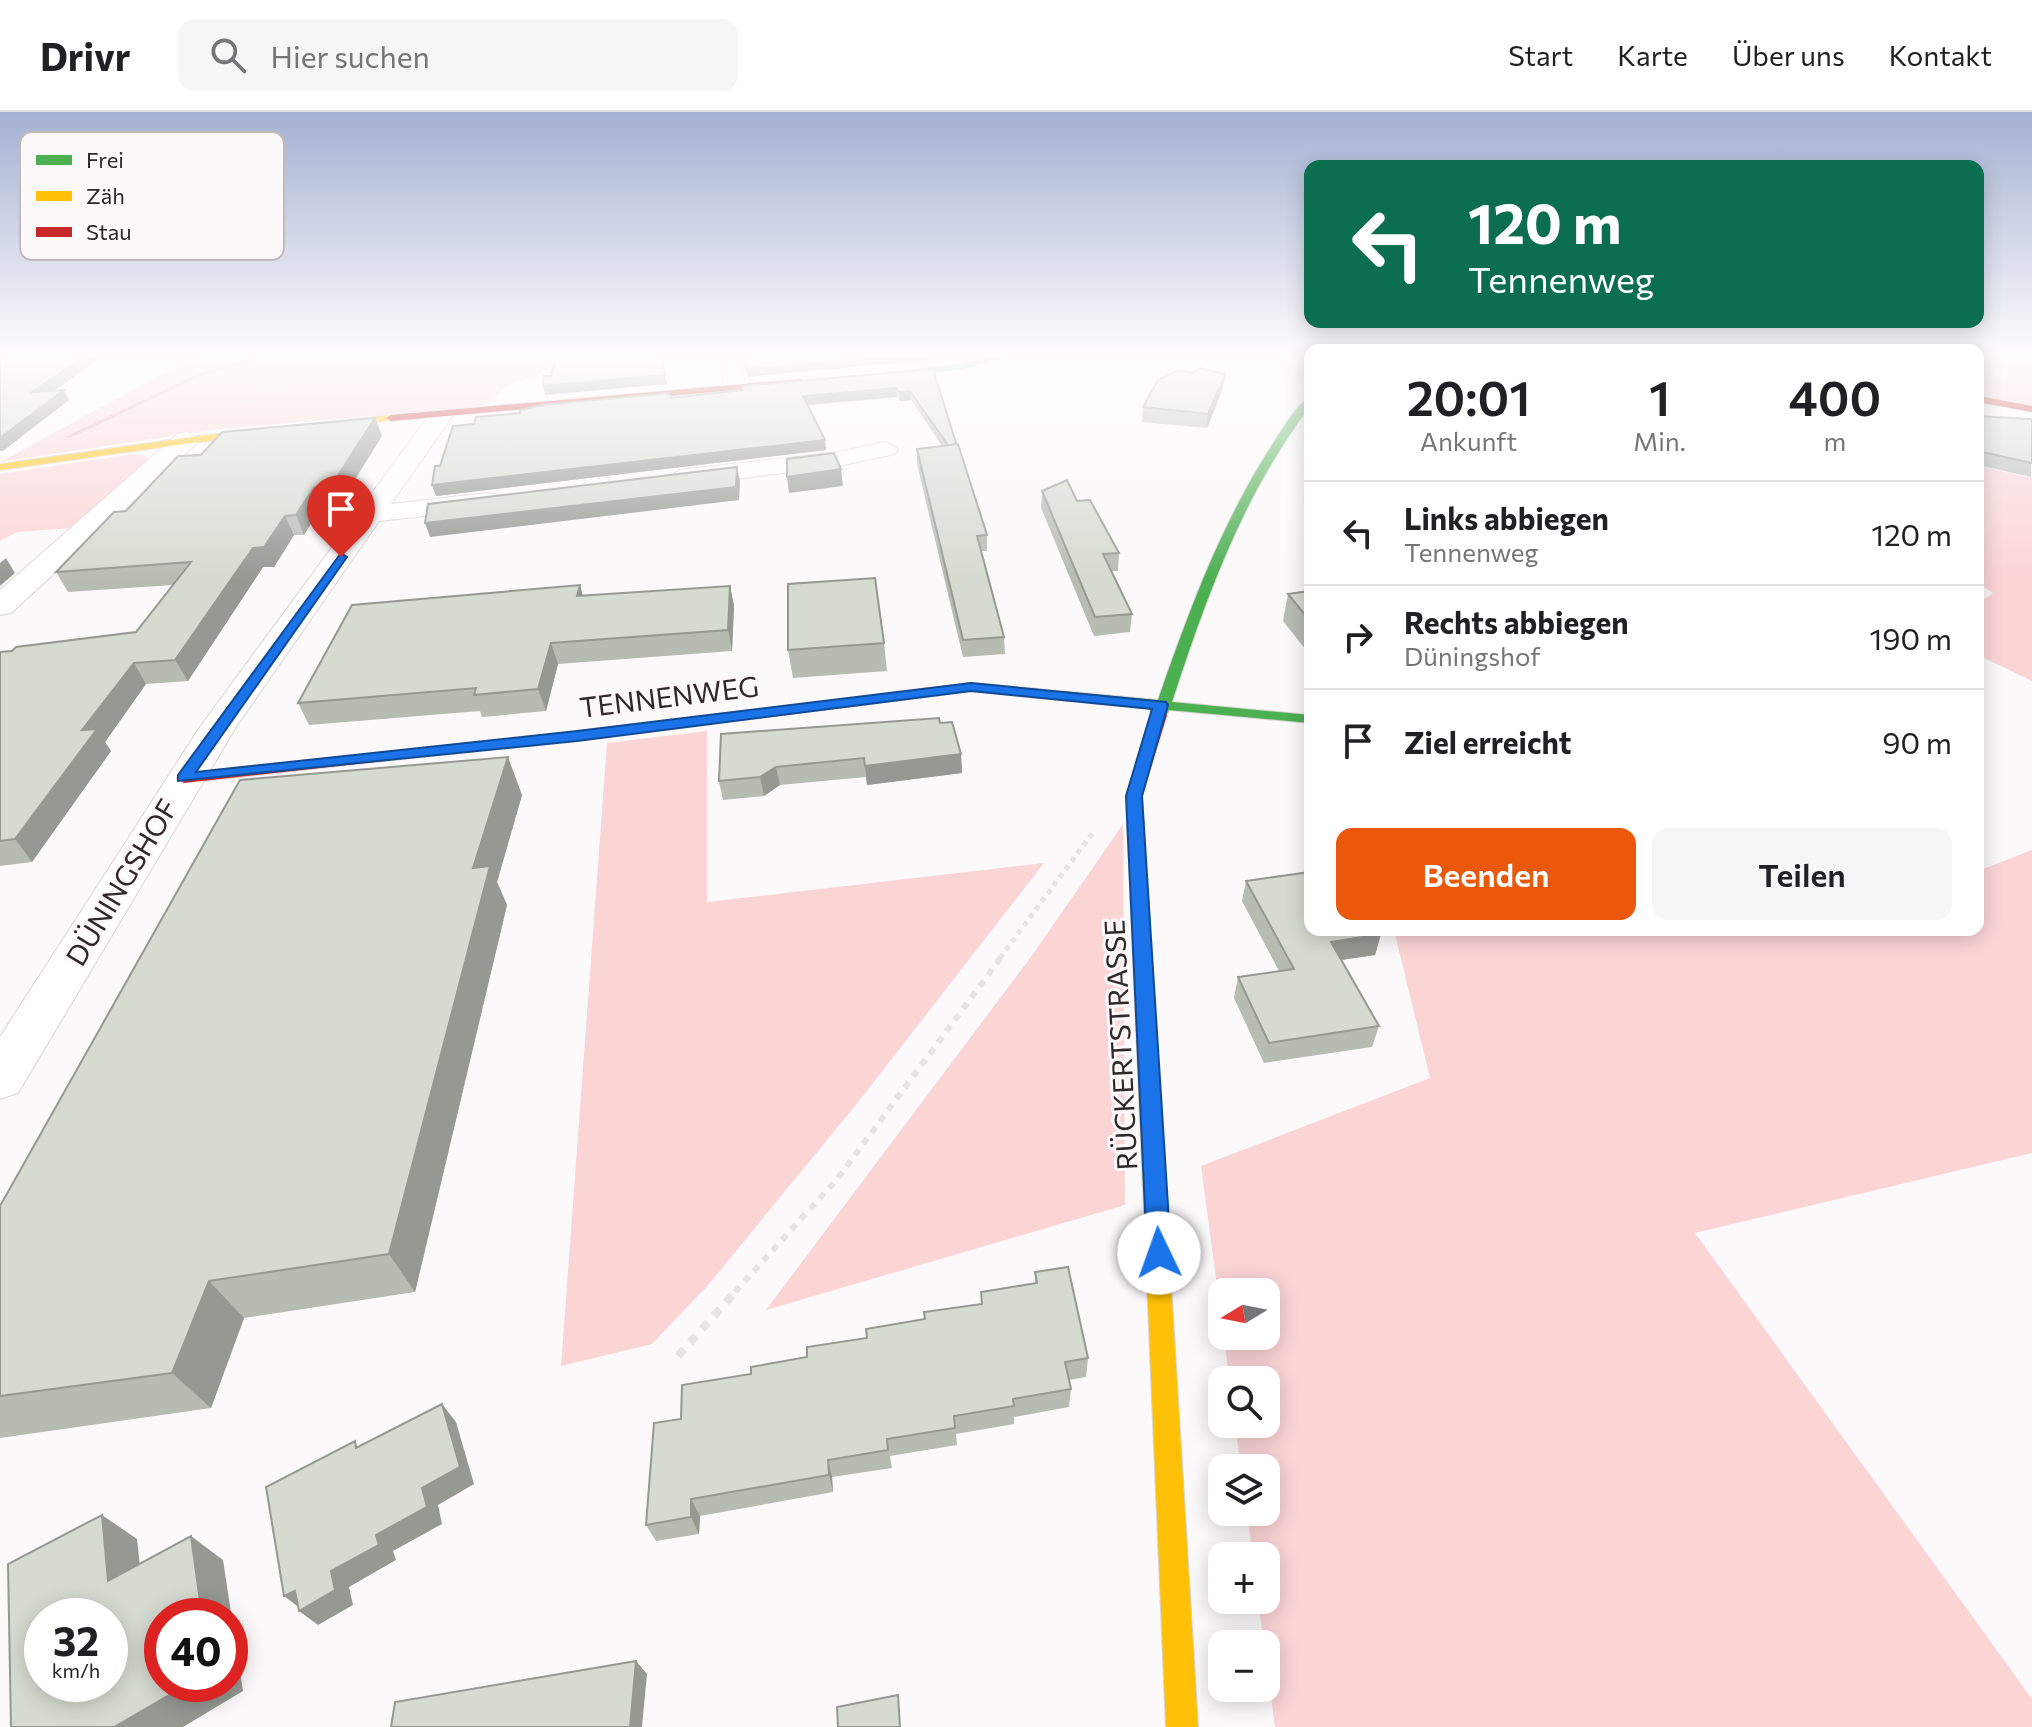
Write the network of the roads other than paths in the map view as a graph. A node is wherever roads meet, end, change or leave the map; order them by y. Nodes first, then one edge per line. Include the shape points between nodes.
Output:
1 (285, 429) edge
2 (431, 429) edge
3 (1285, 429) edge
4 (191, 438) junction
5 (886, 449) dead end
6 (0, 467) edge
7 (651, 481) edge
8 (511, 498) edge
9 (372, 514) junction
10 (0, 606) edge
11 (1161, 705) junction
12 (1304, 718) edge
13 (184, 778) junction
14 (0, 1079) edge
15 (1182, 1727) edge

1 - 4 street
2 - 9 street, DÜNINGSHOF
3 - 11 street, RÜCKERTSTRASSE via 1233,519
4 - 6 street
4 - 10 street
5 - 7 street
8 - 9 street
9 - 13 street, DÜNINGSHOF
11 - 12 street, TENNENWEG
11 - 13 street, TENNENWEG via 971,687
11 - 15 street, RÜCKERTSTRASSE via 1134,808
13 - 14 street, DÜNINGSHOF

